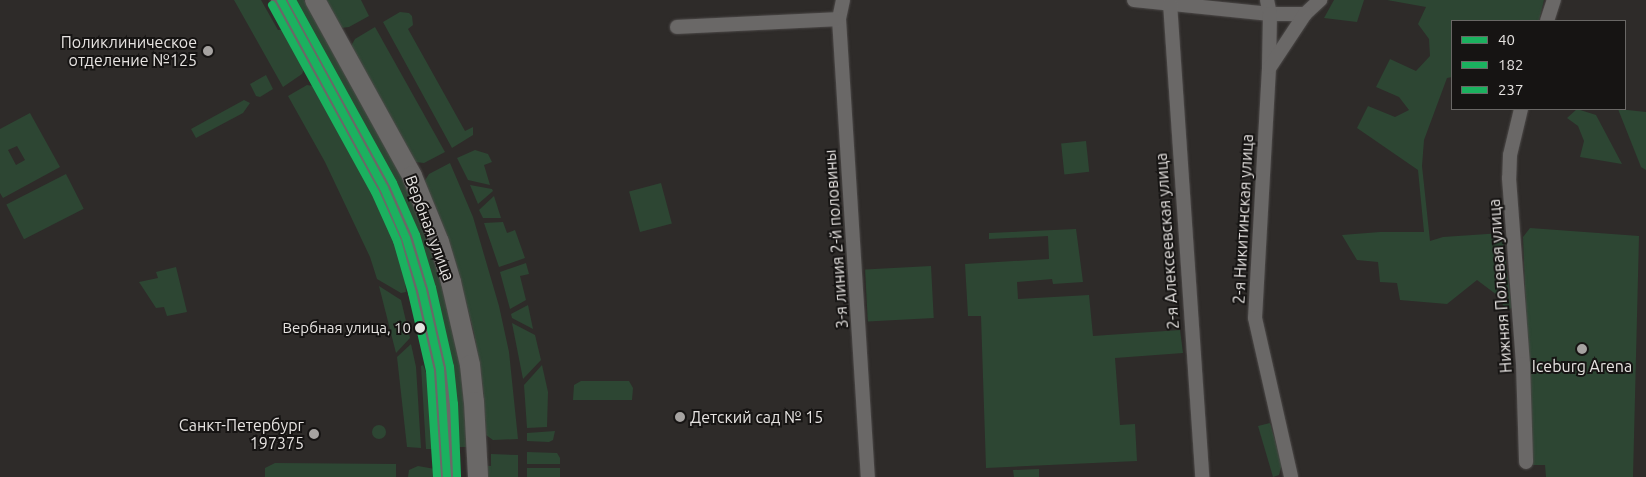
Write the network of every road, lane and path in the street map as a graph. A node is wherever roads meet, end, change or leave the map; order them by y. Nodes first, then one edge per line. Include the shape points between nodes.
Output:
1 (281, 0) edge
2 (315, 0) edge
3 (843, 0) edge
4 (1134, 0) edge
5 (1320, 0) edge
6 (1554, 0) edge
7 (1170, 3) junction
8 (1269, 7) edge
9 (1305, 14) junction
10 (839, 19) junction
11 (1547, 20) edge
12 (677, 27) dead end
13 (1269, 68) junction
14 (1521, 110) edge
15 (1526, 462) dead end
16 (446, 477) edge
17 (478, 477) edge
18 (868, 477) edge
19 (1202, 477) edge
20 (1291, 477) edge

1 - 16 main road, Вербная улица via 384,188 406,238 440,369
2 - 17 main road, Вербная улица via 412,176 439,242 470,364
3 - 10 street, 3-я линия 2-й половины
4 - 7 street
5 - 9 street
6 - 11 street
7 - 8 street
7 - 19 street, 2-я Алексеевская улица
8 - 9 street
8 - 13 street, 2-я Никитинская улица
9 - 13 street
10 - 12 street
10 - 18 street, 3-я линия 2-й половины
13 - 20 street, 2-я Никитинская улица via 1255,318
14 - 15 street, Нижняя Полевая улица via 1510,155 1509,178 1523,364

